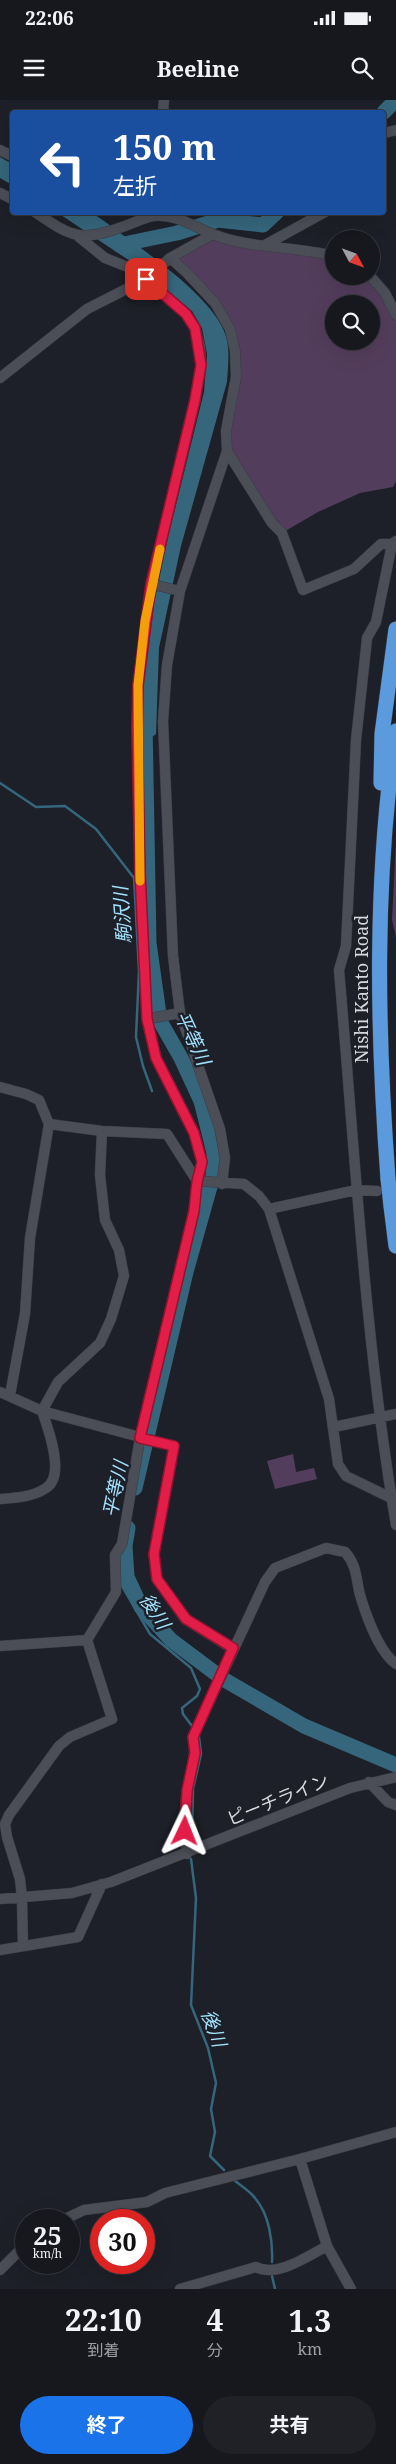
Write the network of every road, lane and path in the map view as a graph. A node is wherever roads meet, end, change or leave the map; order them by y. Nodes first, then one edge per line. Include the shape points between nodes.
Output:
1 (39, 215) edge
2 (320, 215) edge
3 (180, 216) edge
4 (211, 233) junction
5 (79, 237) junction
6 (265, 245) junction
7 (325, 254) edge
8 (170, 258) junction
9 (146, 279) junction
10 (378, 285) edge
11 (396, 315) edge
12 (0, 378) edge
13 (227, 451) junction
14 (394, 542) edge
15 (151, 584) junction
16 (180, 591) junction
17 (395, 632) edge
18 (396, 731) edge
19 (396, 768) edge
20 (388, 800) junction
21 (379, 926) junction
22 (180, 1012) junction
23 (147, 1019) junction
24 (0, 1086) edge
25 (49, 1124) junction
26 (102, 1131) junction
27 (200, 1182) junction
28 (222, 1184) junction
29 (356, 1190) junction
30 (377, 1192) dead end
31 (268, 1209) junction
32 (396, 1246) edge
33 (5, 1393) edge
34 (42, 1411) junction
35 (396, 1414) edge
36 (379, 1418) junction
37 (334, 1427) junction
38 (140, 1438) junction
39 (391, 1498) junction
40 (0, 1499) edge
41 (396, 1525) edge
42 (87, 1640) junction
43 (0, 1646) edge
44 (231, 1653) junction
45 (396, 1664) edge
46 (391, 1777) edge
47 (370, 1782) junction
48 (396, 1805) edge
49 (187, 1854) junction
50 (102, 1884) junction
51 (22, 1898) junction
52 (0, 1899) edge
53 (23, 1946) junction
54 (0, 1950) edge
55 (396, 2132) edge
56 (300, 2159) junction
57 (80, 2212) edge
58 (327, 2246) junction
59 (15, 2255) edge
60 (0, 2270) edge
61 (180, 2289) edge
62 (351, 2289) edge

1 - 5 street via 59,229
2 - 6 street
3 - 4 street
3 - 5 street via 153,216 98,235
4 - 6 street via 237,242
4 - 8 street
5 - 9 street via 105,258
6 - 7 street
8 - 9 street
8 - 13 street via 215,303 230,329 236,377 226,431
9 - 12 street via 87,309
9 - 15 street via 186,314 195,328 201,365
10 - 11 street
13 - 14 street via 272,523 282,533 303,590 354,569 381,544
13 - 16 street
14 - 29 street via 376,622 366,648 356,740 346,946 339,970
15 - 16 street
15 - 23 street via 138,685 137,728
16 - 22 street via 167,664 163,721 174,956
17 - 21 highway via 382,734
18 - 20 highway, Nishi Kanto Road
19 - 20 highway
20 - 21 highway, Nishi Kanto Road
21 - 32 highway, Nishi Kanto Road, bridge via 380,1055
22 - 23 street
22 - 28 street via 220,1129 224,1158
23 - 27 street via 156,1058 194,1133 202,1162
24 - 25 street via 39,1100
25 - 26 street
25 - 33 street via 30,1238 25,1314
26 - 27 street via 167,1134
26 - 34 street via 100,1175 105,1220 119,1250 124,1276 100,1342 58,1382
27 - 28 street
27 - 38 street
28 - 31 street via 244,1184 259,1196
29 - 30 street
29 - 31 street
29 - 36 street
31 - 37 street via 329,1399
33 - 34 street
34 - 38 street
34 - 40 street via 55,1475 47,1488 21,1497
35 - 36 street
36 - 37 street
36 - 39 street
37 - 39 street via 338,1464 346,1476
38 - 42 street via 122,1544 114,1555 116,1592
38 - 44 street via 174,1446 154,1554 157,1579 186,1619
39 - 41 street
42 - 43 street
42 - 51 street via 112,1719 70,1737 59,1746 9,1815 5,1824 7,1837 20,1879
44 - 45 street via 268,1576 276,1568 326,1548 345,1552 351,1558 360,1595 382,1649
44 - 49 street via 193,1737 195,1753 185,1817
46 - 47 street, ピーチライン
47 - 48 street via 388,1802
47 - 49 street, ピーチライン
49 - 50 street, ピーチライン
50 - 51 street, ピーチライン via 72,1892
50 - 53 street via 78,1937
51 - 52 street, ピーチライン
51 - 53 street
53 - 54 street
55 - 56 street
56 - 57 street via 165,2193 147,2202
56 - 58 street
58 - 61 street via 284,2267 263,2270 256,2267
58 - 62 street
59 - 60 street

